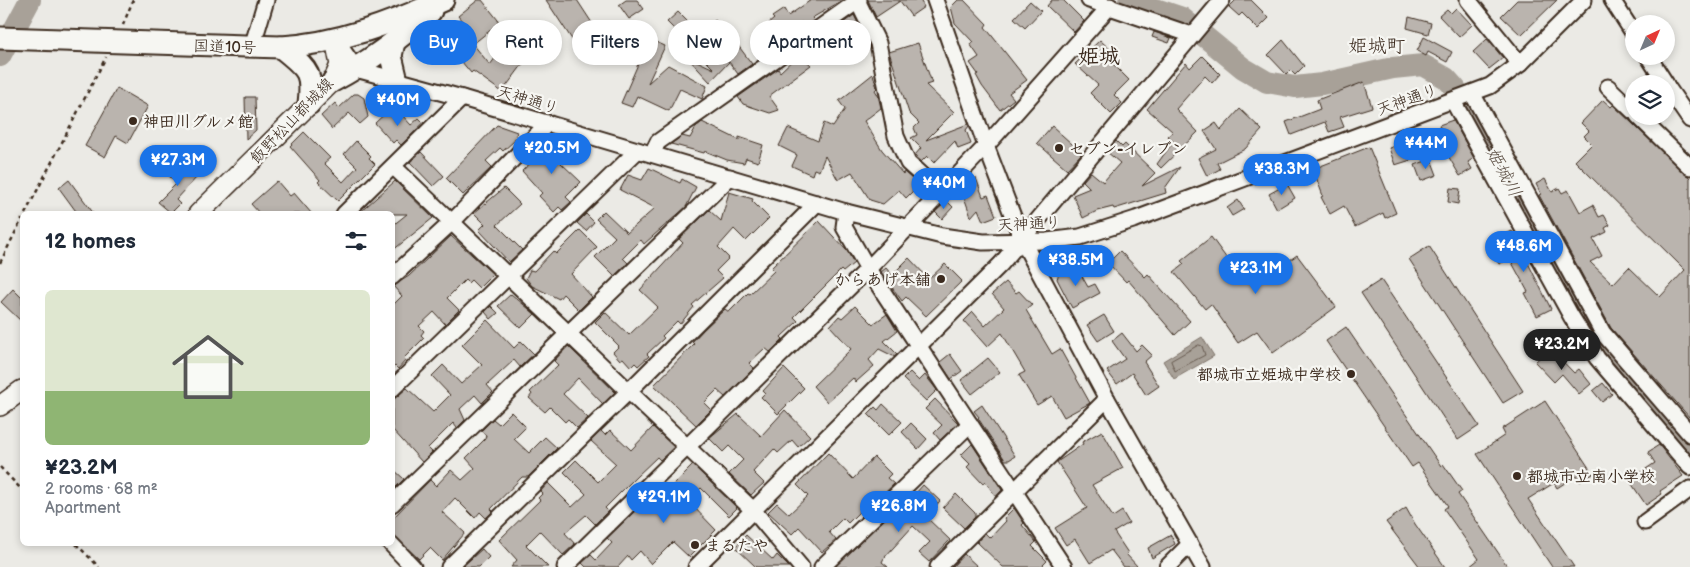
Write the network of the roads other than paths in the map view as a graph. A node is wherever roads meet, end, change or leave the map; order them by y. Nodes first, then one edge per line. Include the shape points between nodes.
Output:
1 (266, 0) edge
2 (442, 0) edge
3 (858, 0) edge
4 (935, 0) edge
5 (1089, 0) edge
6 (1222, 0) edge
7 (1468, 0) edge
8 (1584, 0) edge
9 (1612, 0) edge
10 (1110, 6) junction
11 (1625, 20) edge
12 (1192, 36) junction
13 (0, 38) edge
14 (335, 39) junction
15 (394, 42) junction
16 (252, 47) junction
17 (281, 47) junction
18 (1520, 64) junction
19 (356, 69) junction
20 (333, 81) junction
21 (397, 81) junction
22 (1608, 87) dead end
23 (1470, 94) junction
24 (462, 98) junction
25 (1675, 99) edge
26 (1453, 101) junction
27 (1625, 103) edge
28 (309, 104) junction
29 (1690, 120) edge
30 (548, 123) junction
31 (1648, 125) edge
32 (986, 146) junction
33 (645, 152) junction
34 (394, 167) junction
35 (1690, 167) edge
36 (730, 177) junction
37 (940, 193) junction
38 (817, 203) junction
39 (201, 211) edge
40 (347, 211) edge
41 (846, 212) junction
42 (452, 222) junction
43 (908, 228) junction
44 (1022, 240) junction
45 (868, 270) junction
46 (395, 274) edge
47 (509, 276) junction
48 (569, 334) junction
49 (919, 345) junction
50 (395, 386) edge
51 (20, 391) edge
52 (629, 391) junction
53 (1107, 399) junction
54 (0, 406) edge
55 (970, 424) junction
56 (1690, 434) edge
57 (687, 446) junction
58 (1690, 467) edge
59 (1690, 489) edge
60 (1015, 490) junction
61 (395, 501) edge
62 (753, 510) junction
63 (1645, 522) dead end
64 (1190, 544) junction
65 (393, 546) edge
66 (1060, 565) edge
67 (413, 567) edge
68 (448, 567) edge
69 (565, 567) edge
70 (696, 567) edge
71 (801, 567) edge
72 (822, 567) edge
73 (938, 567) edge
74 (1167, 567) edge
75 (1203, 567) edge

1 - 16 street
2 - 14 highway, 国道10号 via 401,18
2 - 15 highway
3 - 33 street
3 - 37 street via 878,43 896,136 908,163
4 - 32 street
5 - 10 street
6 - 12 street
7 - 18 street
8 - 18 street, 天神通り
9 - 11 street
10 - 12 street
10 - 32 street
12 - 44 street
13 - 16 highway, 国道10号 via 107,48
14 - 17 highway, 国道10号 via 313,45
14 - 19 street
14 - 20 main road, 飯野松山都城線 via 340,64
15 - 19 highway
15 - 21 highway via 391,56
16 - 17 highway, 国道10号
17 - 28 highway via 307,70 311,84
18 - 23 street, 天神通り via 1490,86
19 - 20 highway
19 - 21 street, 天神通り
20 - 28 main road, 飯野松山都城線
21 - 24 street, 天神通り
22 - 27 street
23 - 26 street, 天神通り
23 - 56 street via 1603,332
24 - 30 street, 天神通り
24 - 34 street
25 - 29 street
26 - 44 street, 天神通り via 1136,219 1080,237
26 - 58 street via 1597,358
28 - 39 main road, 飯野松山都城線
30 - 33 street, 天神通り
30 - 42 street
31 - 35 street
32 - 37 street
32 - 44 street
33 - 36 street, 天神通り
33 - 47 street
34 - 40 street
34 - 42 street
36 - 38 street, 天神通り
36 - 48 street
37 - 43 street
38 - 41 street, 天神通り
38 - 52 street
41 - 43 street, 天神通り
41 - 45 street via 844,227
42 - 46 street
42 - 47 street
43 - 44 street, 天神通り via 983,242
43 - 45 street
44 - 49 street
44 - 53 street
45 - 49 street
45 - 57 street
47 - 48 street
47 - 50 street
48 - 52 street
48 - 61 street
49 - 55 street
49 - 62 street
51 - 54 main road
52 - 57 street
52 - 68 street
53 - 60 street
53 - 64 street
55 - 60 street
55 - 72 street
57 - 62 street
57 - 69 street
59 - 63 street
60 - 66 street
60 - 73 street
62 - 70 street
62 - 71 street
64 - 74 street
64 - 75 street
65 - 67 street

